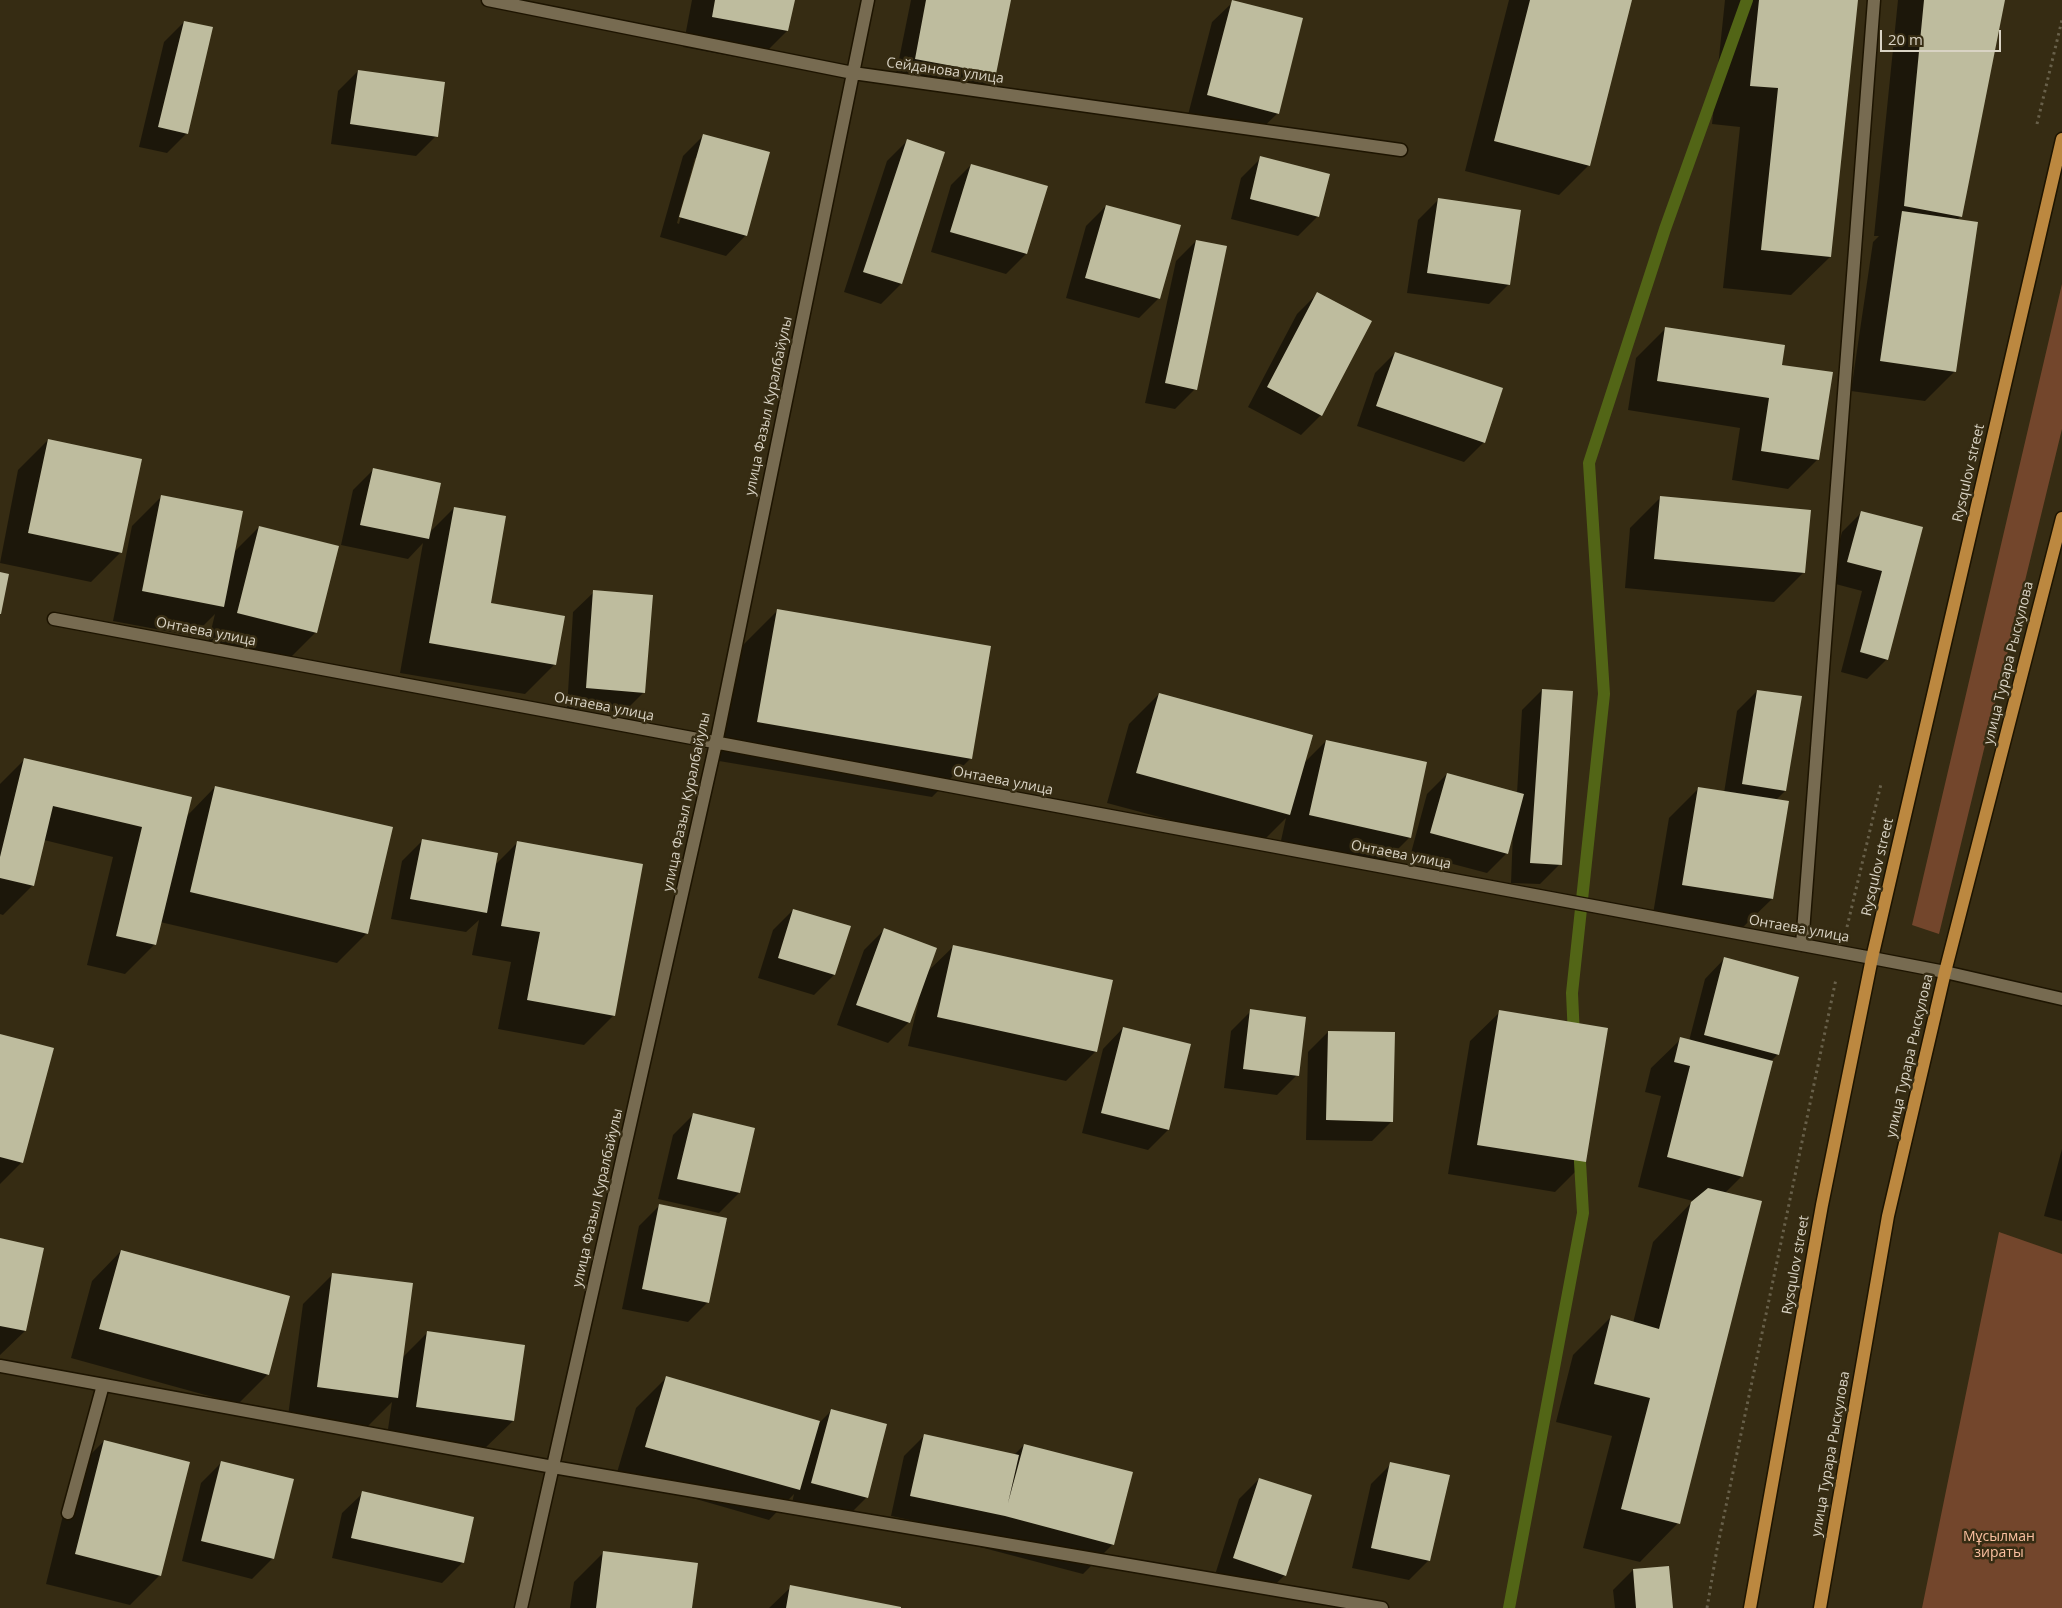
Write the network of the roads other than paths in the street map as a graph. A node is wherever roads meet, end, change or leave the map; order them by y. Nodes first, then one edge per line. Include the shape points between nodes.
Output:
1 (488, 0) edge
2 (868, 0) edge
3 (1874, 0) edge
4 (853, 73) junction
5 (2062, 139) edge
6 (1401, 150) dead end
7 (2062, 518) edge
8 (54, 619) dead end
9 (716, 743) junction
10 (1802, 945) junction
11 (1872, 958) junction
12 (1946, 972) junction
13 (2062, 999) edge
14 (0, 1366) edge
15 (103, 1385) junction
16 (554, 1467) junction
17 (68, 1513) dead end
18 (521, 1608) edge
19 (1382, 1608) edge
20 (1750, 1608) edge
21 (1820, 1608) edge

1 - 4 street, Сейданова улица
2 - 4 street, улица Фазыл Куралбайулы
3 - 10 street
4 - 6 street, Сейданова улица
4 - 9 street, улица Фазыл Куралбайулы
5 - 11 main road, Rysqulov street
7 - 12 main road, улица Турара Рыскулова
8 - 9 street, Онтаева улица
9 - 10 street, Онтаева улица
9 - 16 street, улица Фазыл Куралбайулы
10 - 11 street, Онтаева улица
11 - 12 street, Онтаева улица
11 - 20 main road, Rysqulov street via 1822,1205
12 - 13 street, Онтаева улица
12 - 21 main road, улица Турара Рыскулова via 1888,1216
14 - 15 street
15 - 16 street
15 - 17 street
16 - 18 street, улица Фазыл Куралбайулы
16 - 19 street

